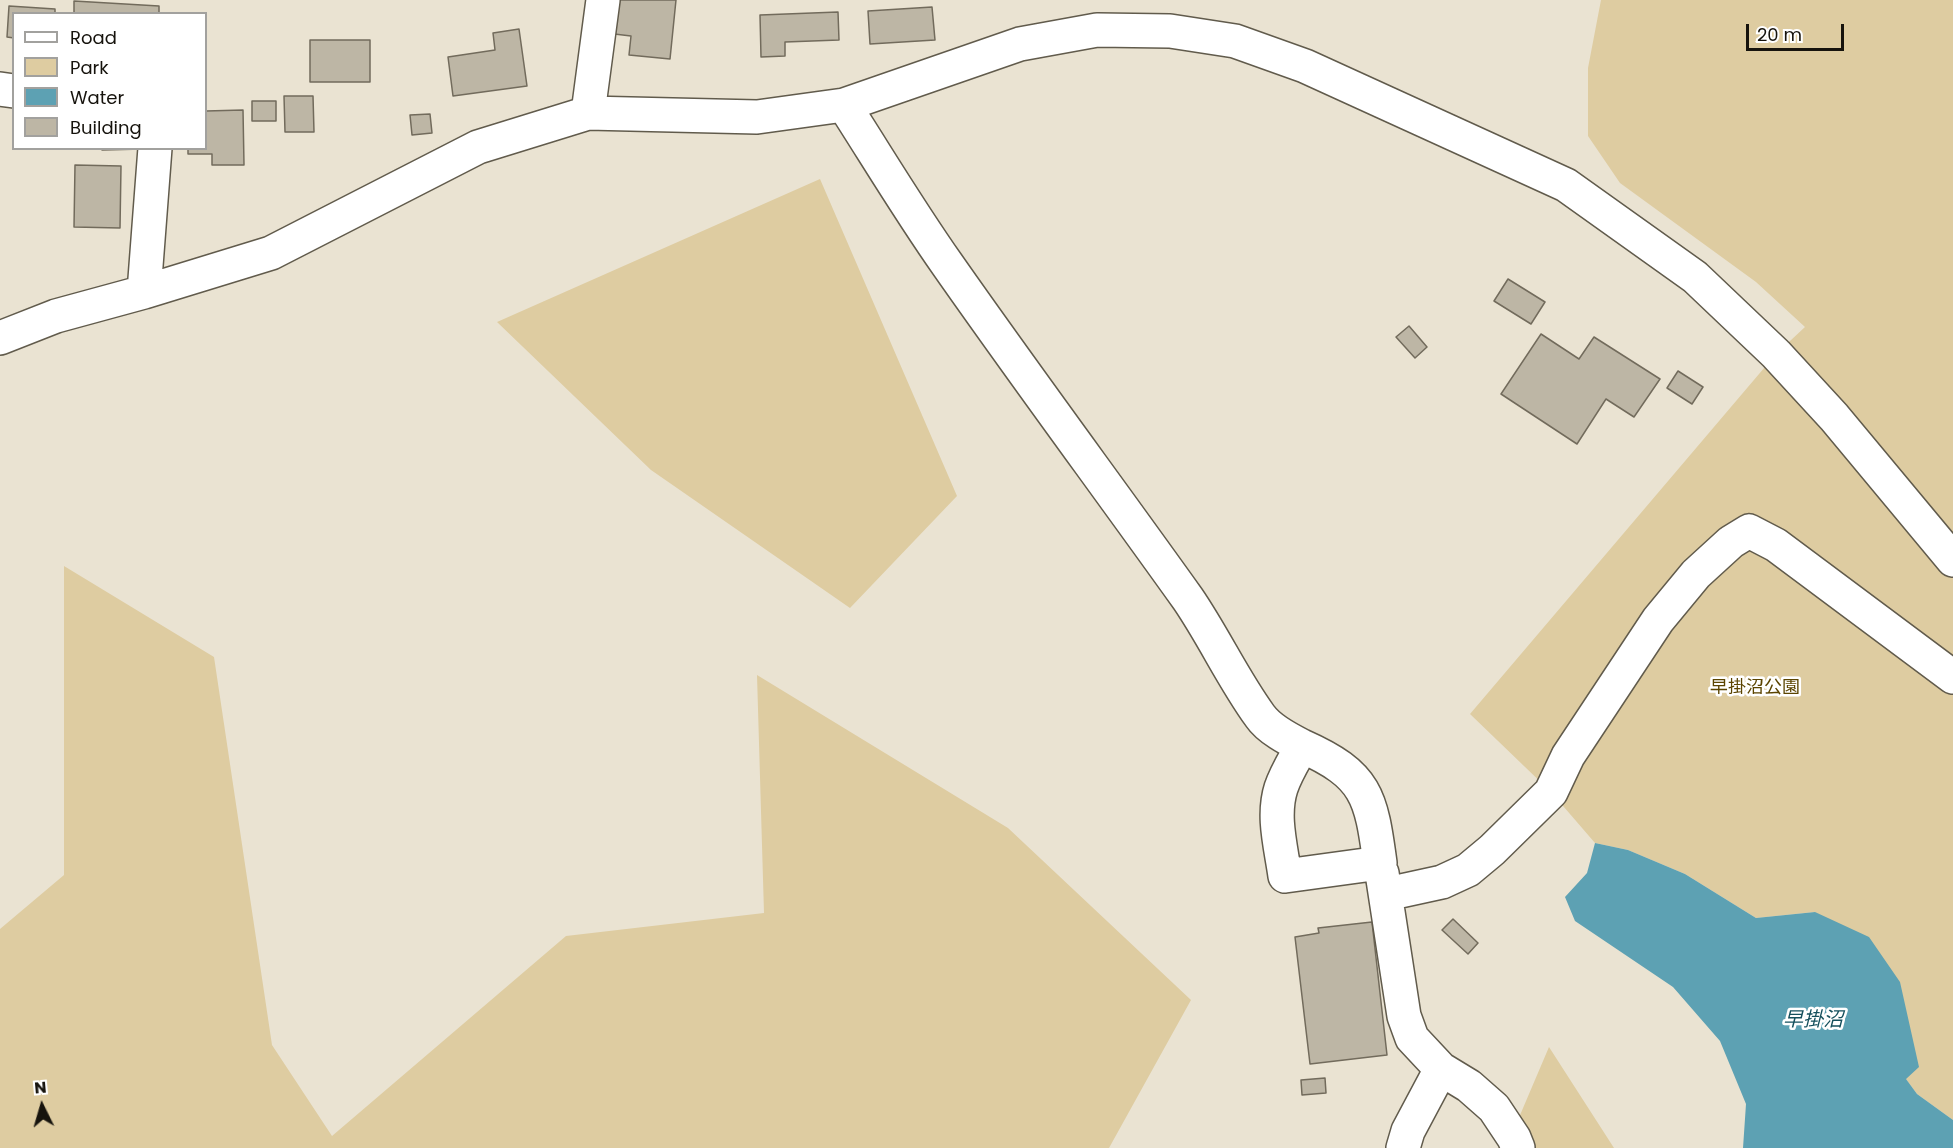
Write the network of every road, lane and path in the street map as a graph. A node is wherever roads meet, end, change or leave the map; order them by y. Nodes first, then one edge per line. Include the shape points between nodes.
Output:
1 (603, 0) edge
2 (844, 105) junction
3 (588, 113) junction
4 (155, 150) edge
5 (144, 292) junction
6 (0, 338) edge
7 (1953, 561) edge
8 (1953, 677) edge
9 (1302, 746) junction
10 (1384, 878) junction
11 (1441, 1068) junction
12 (1403, 1148) edge
13 (1518, 1148) edge

1 - 3 street
2 - 3 street via 757,117
2 - 7 street via 1020,44 1097,30 1170,31 1235,41 1305,66 1566,185 1695,277 1776,354 1834,417
2 - 9 street via 945,262 1190,602 1261,719
3 - 5 street via 478,147 271,253
4 - 5 street
5 - 6 street via 56,316
8 - 10 street via 1776,545 1749,531 1696,574 1658,620 1568,756 1551,792 1492,850 1468,870 1442,882
9 - 10 street via 1330,758 1349,772 1365,793
9 - 10 street via 1277,805 1285,876
10 - 11 street via 1404,1016 1412,1038
11 - 12 street
11 - 13 street via 1494,1108

